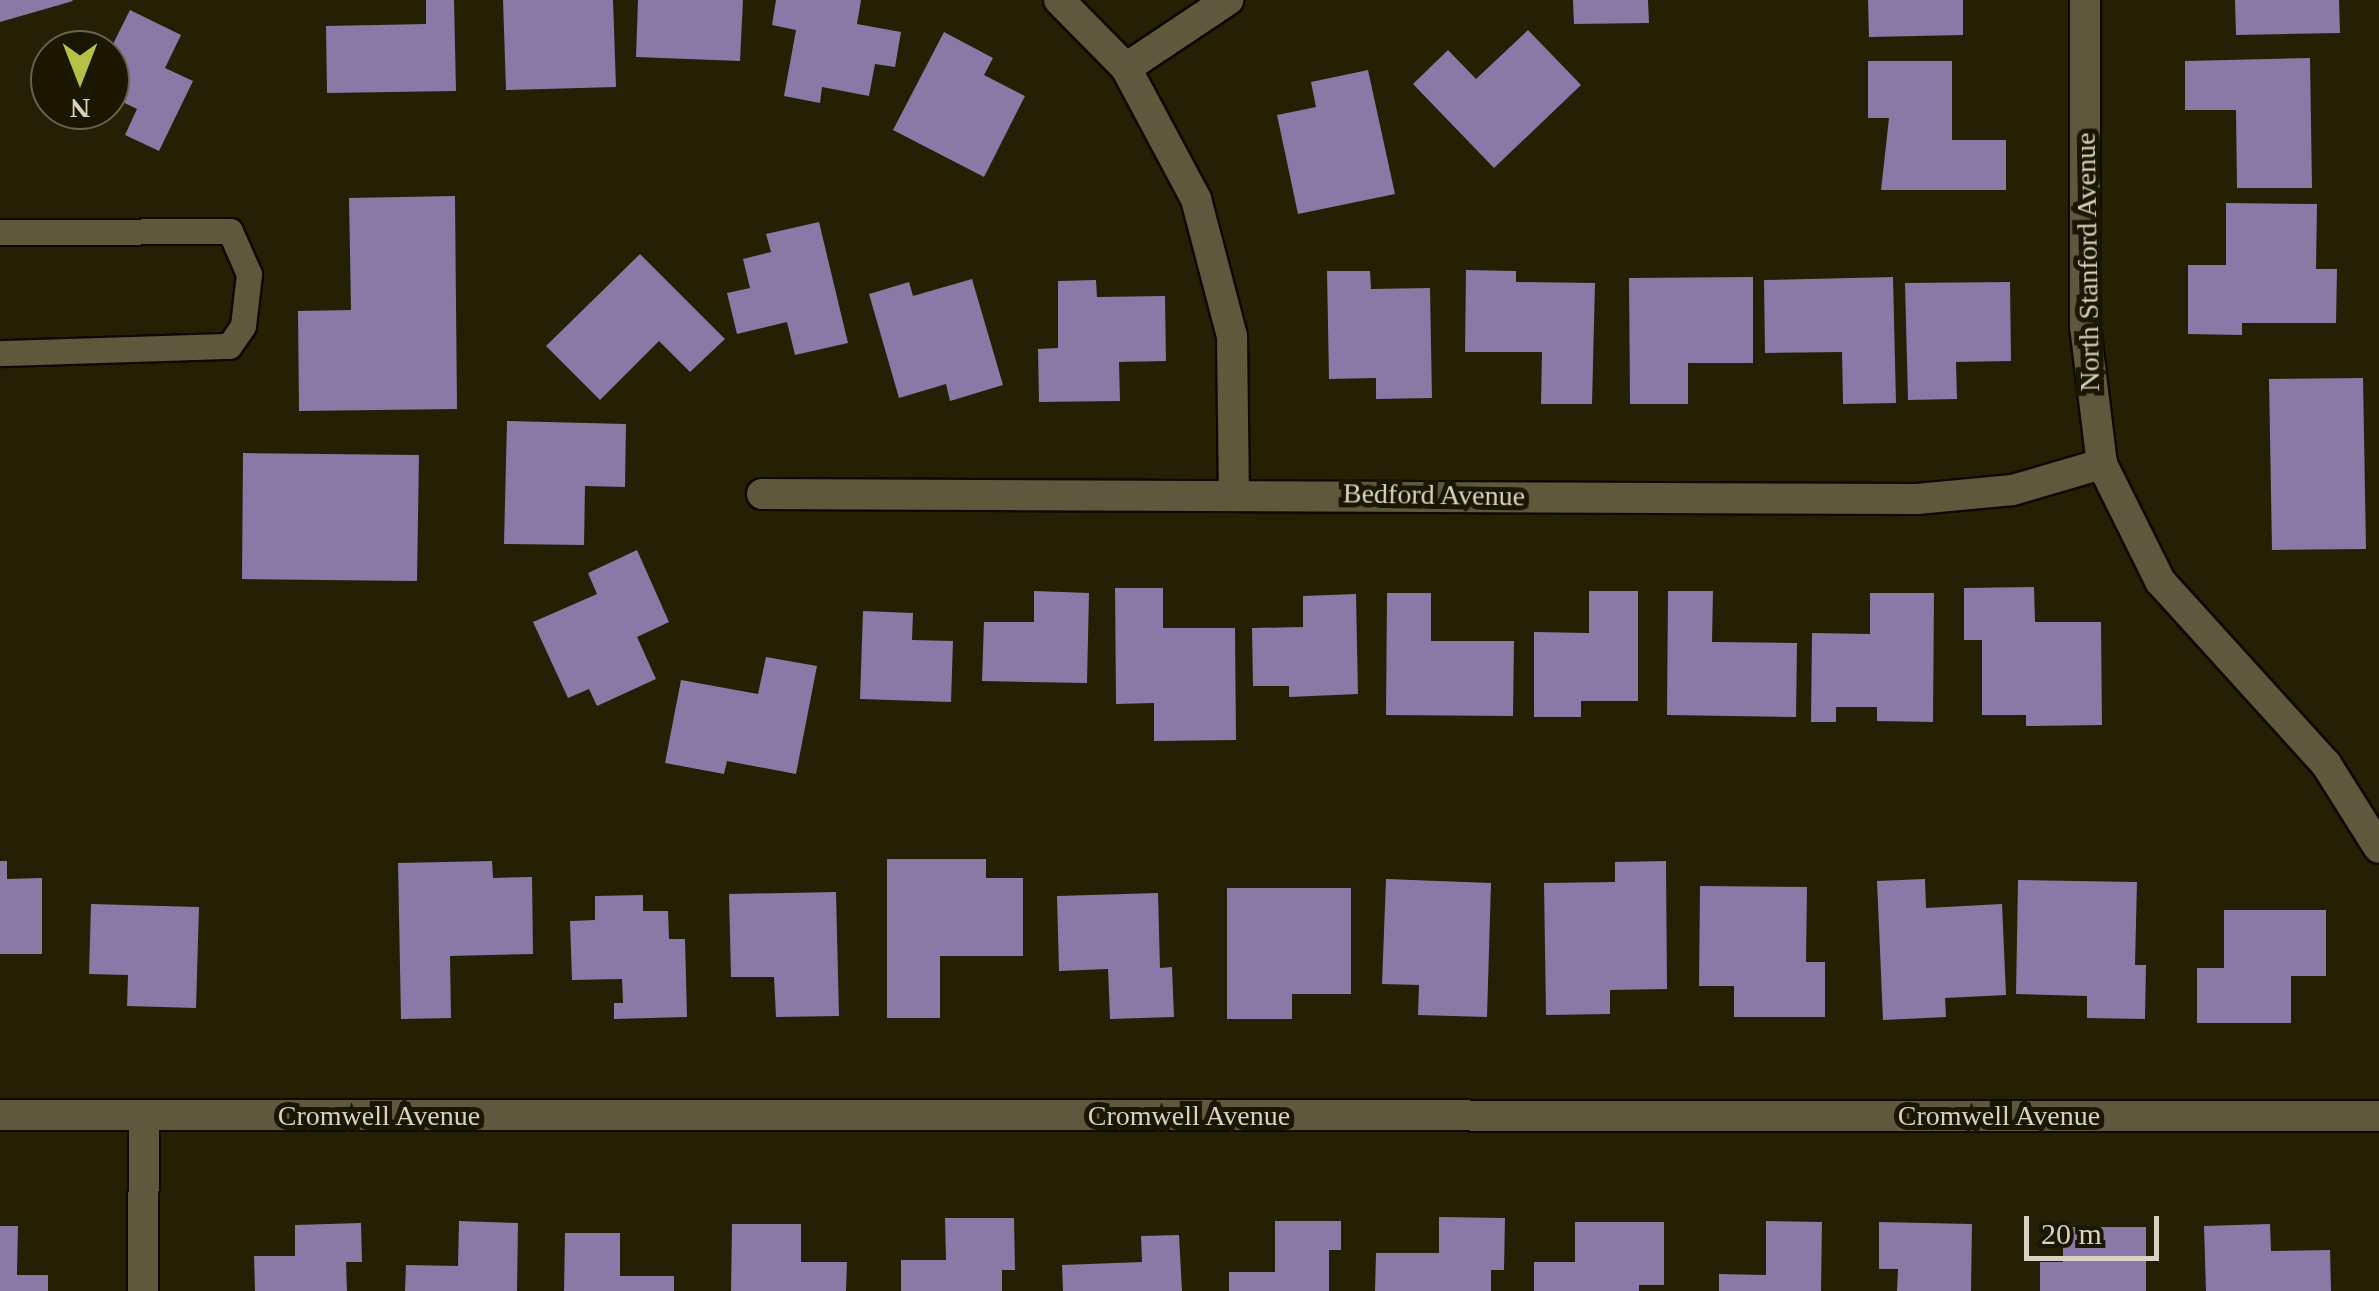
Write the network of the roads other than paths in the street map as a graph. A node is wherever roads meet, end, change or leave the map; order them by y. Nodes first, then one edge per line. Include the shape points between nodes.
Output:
1 (1059, 0) edge
2 (1228, 0) edge
3 (2085, 0) edge
4 (1126, 68) junction
5 (0, 232) edge
6 (0, 353) edge
7 (2102, 464) junction
8 (1234, 492) junction
9 (762, 494) dead end
10 (2379, 848) edge
11 (0, 1115) edge
12 (144, 1116) junction
13 (2379, 1116) edge
14 (144, 1291) edge

1 - 4 street
2 - 4 street
3 - 7 street, North Stanford Avenue via 2085,326
4 - 8 street via 1164,130 1218,266 1232,336
5 - 6 lane via 230,230 249,274 244,326 229,346
7 - 8 street, Bedford Avenue via 2013,490 1917,499
7 - 10 street, North Stanford Avenue via 2160,581 2326,764
8 - 9 street, Bedford Avenue
11 - 12 street, Cromwell Avenue
12 - 13 street, Cromwell Avenue
12 - 14 street

